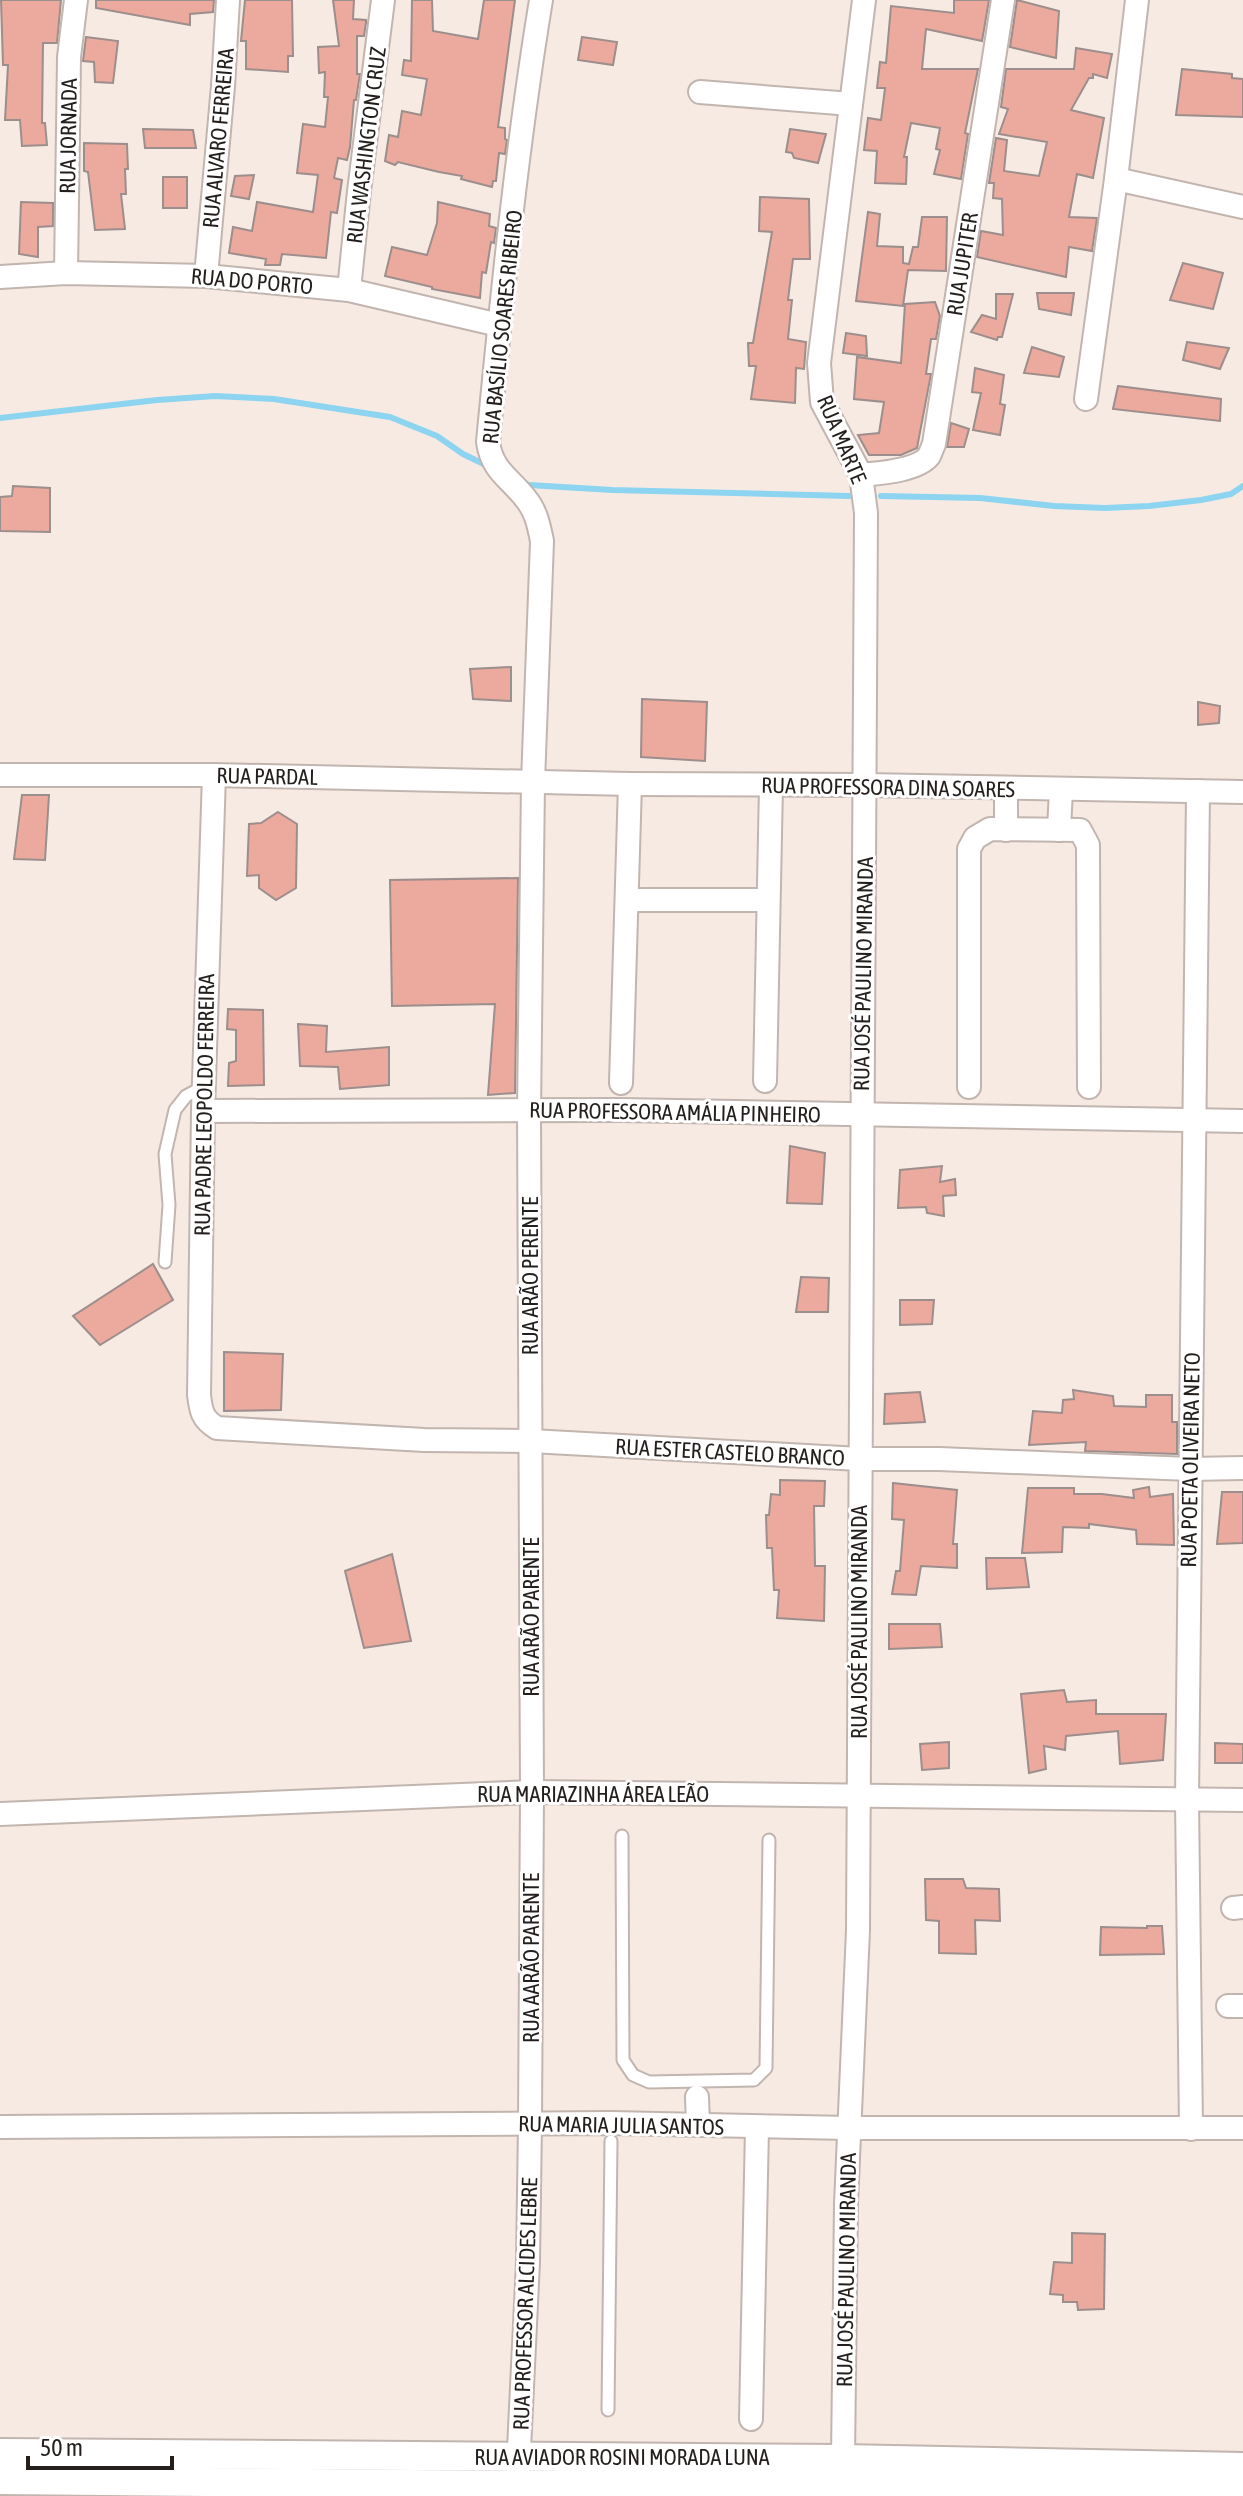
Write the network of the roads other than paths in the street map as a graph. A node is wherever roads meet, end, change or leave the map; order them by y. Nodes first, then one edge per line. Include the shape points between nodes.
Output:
1 (76, 0) edge
2 (228, 0) edge
3 (383, 0) edge
4 (541, 0) edge
5 (864, 0) edge
6 (1003, 0) edge
7 (1137, 0) edge
8 (700, 92) dead end
9 (851, 104) junction
10 (1116, 179) junction
11 (1243, 207) edge
12 (66, 273) junction
13 (206, 276) junction
14 (0, 277) edge
15 (349, 290) junction
16 (499, 325) junction
17 (1086, 399) dead end
18 (861, 475) junction
19 (0, 775) edge
20 (214, 775) junction
21 (533, 782) junction
22 (630, 784) junction
23 (865, 785) junction
24 (771, 786) junction
25 (1006, 789) junction
26 (1061, 789) junction
27 (1198, 791) junction
28 (1243, 792) edge
29 (1006, 830) junction
30 (1059, 830) junction
31 (627, 900) junction
32 (768, 900) junction
33 (765, 1081) dead end
34 (621, 1083) dead end
35 (204, 1086) junction
36 (969, 1087) dead end
37 (1089, 1087) dead end
38 (203, 1111) junction
39 (529, 1111) junction
40 (862, 1115) junction
41 (1193, 1121) junction
42 (1243, 1121) edge
43 (165, 1262) dead end
44 (217, 1428) joint
45 (531, 1441) junction
46 (860, 1459) junction
47 (1243, 1468) edge
48 (1190, 1469) junction
49 (532, 1792) junction
50 (858, 1795) junction
51 (1187, 1799) junction
52 (1243, 1800) edge
53 (0, 1814) edge
54 (622, 1836) dead end
55 (769, 1840) dead end
56 (697, 2088) junction
57 (530, 2123) junction
58 (698, 2125) junction
59 (0, 2127) edge
60 (757, 2127) junction
61 (849, 2128) junction
62 (1243, 2128) edge
63 (1191, 2129) junction
64 (611, 2132) junction
65 (608, 2410) dead end
66 (751, 2419) dead end
67 (0, 2453) edge
68 (843, 2459) junction
69 (1243, 2467) edge
70 (518, 2471) junction
71 (0, 2480) edge
72 (858, 2491) edge
73 (1243, 2492) edge

1 - 12 street, RUA JORNADA via 69,57
2 - 13 street, RUA ALVARO FERREIRA
3 - 15 street, RUA WASHINGTON CRUZ
4 - 16 street, RUA BASÍLIO SOARES RIBEIRO
5 - 9 street, RUA MARTE
6 - 18 street, RUA JUPITER via 934,444 928,457 915,465
7 - 10 street
8 - 9 street
9 - 18 street, RUA MARTE via 819,384 828,415
10 - 11 street
10 - 17 street
12 - 13 street, RUA DO PORTO
12 - 14 street, RUA DO PORTO
13 - 15 street, RUA DO PORTO
15 - 16 street, RUA DO PORTO
16 - 21 street, RUA BASÍLIO SOARES RIBEIRO via 490,455 537,517 542,541
18 - 23 street, RUA MARTE via 866,513
19 - 20 street, RUA PARDAL
20 - 21 street, RUA PARDAL
20 - 35 street, RUA PADRE LEOPOLDO FERREIRA
21 - 22 street, RUA PROFESSORA DINA SOARES
21 - 39 street
22 - 24 street, RUA PROFESSORA DINA SOARES
22 - 31 street
23 - 24 street, RUA PROFESSORA DINA SOARES
23 - 25 street, RUA PROFESSORA DINA SOARES
23 - 40 street, RUA JOSÉ PAULINO MIRANDA
24 - 32 street
25 - 26 street, RUA PROFESSORA DINA SOARES
25 - 29 street
26 - 27 street, RUA PROFESSORA DINA SOARES
26 - 30 street
27 - 28 street, RUA PROFESSORA DINA SOARES
27 - 41 street, RUA POETA OLIVEIRA NETO
29 - 30 street
29 - 36 street via 990,829 969,849
30 - 37 street via 1080,830 1088,845
31 - 32 street
31 - 34 street
32 - 33 street
35 - 38 street, RUA PADRE LEOPOLDO FERREIRA
35 - 43 lane via 175,1110 165,1154
38 - 39 street, RUA PROFESSORA AMÁLIA PINHEIRO
38 - 44 street, RUA PADRE LEOPOLDO FERREIRA via 199,1395 201,1413
39 - 40 street, RUA PROFESSORA AMÁLIA PINHEIRO
39 - 45 street, RUA ARÃO PERENTE
40 - 41 street, RUA PROFESSORA AMÁLIA PINHEIRO
40 - 46 street, RUA JOSÉ PAULINO MIRANDA
41 - 42 street, RUA PROFESSORA AMÁLIA PINHEIRO
41 - 48 street, RUA POETA OLIVEIRA NETO
44 - 45 street, RUA ESTER CASTELO BRANCO
45 - 46 street, RUA ESTER CASTELO BRANCO
45 - 49 street, RUA ARÃO PARENTE
46 - 48 street, RUA ESTER CASTELO BRANCO
46 - 50 street, RUA JOSÉ PAULINO MIRANDA
47 - 48 street, RUA ESTER CASTELO BRANCO
48 - 51 street, RUA POETA OLIVEIRA NETO
49 - 50 street, RUA MARIAZINHA ÁREA LEÃO
49 - 53 street, RUA MARIAZINHA ÁREA LEÃO
49 - 57 street, RUA AARÃO PARENTE
50 - 51 street, RUA MARIAZINHA ÁREA LEÃO
50 - 61 street, RUA JOSÉ PAULINO MIRANDA
51 - 52 street, RUA MARIAZINHA ÁREA LEÃO
51 - 63 street, RUA POETA OLIVEIRA NETO
54 - 56 lane via 623,2060 633,2075 649,2082
55 - 56 lane via 766,2068 754,2080
56 - 58 street
57 - 59 street, RUA MARIA JULIA SANTOS
57 - 64 street, RUA MARIA JULIA SANTOS
57 - 70 street, RUA PROFESSOR ALCIDES LEBRE
58 - 60 street, RUA MARIA JULIA SANTOS
58 - 64 street, RUA MARIA JULIA SANTOS
60 - 61 street, RUA MARIA JULIA SANTOS
60 - 66 street
61 - 63 street, RUA MARIA JULIA SANTOS
61 - 68 street, RUA JOSÉ PAULINO MIRANDA
62 - 63 street, RUA MARIA JULIA SANTOS
64 - 65 lane
67 - 70 street, RUA AVIADOR ROSINI MORADA LUNA
68 - 69 street, RUA AVIADOR ROSINI MORADA LUNA
68 - 70 street, RUA AVIADOR ROSINI MORADA LUNA
70 - 71 street
70 - 72 street, RUA AVIADOR ROSINI MORADA LUNA
72 - 73 street, RUA AVIADOR ROSINI MORADA LUNA

